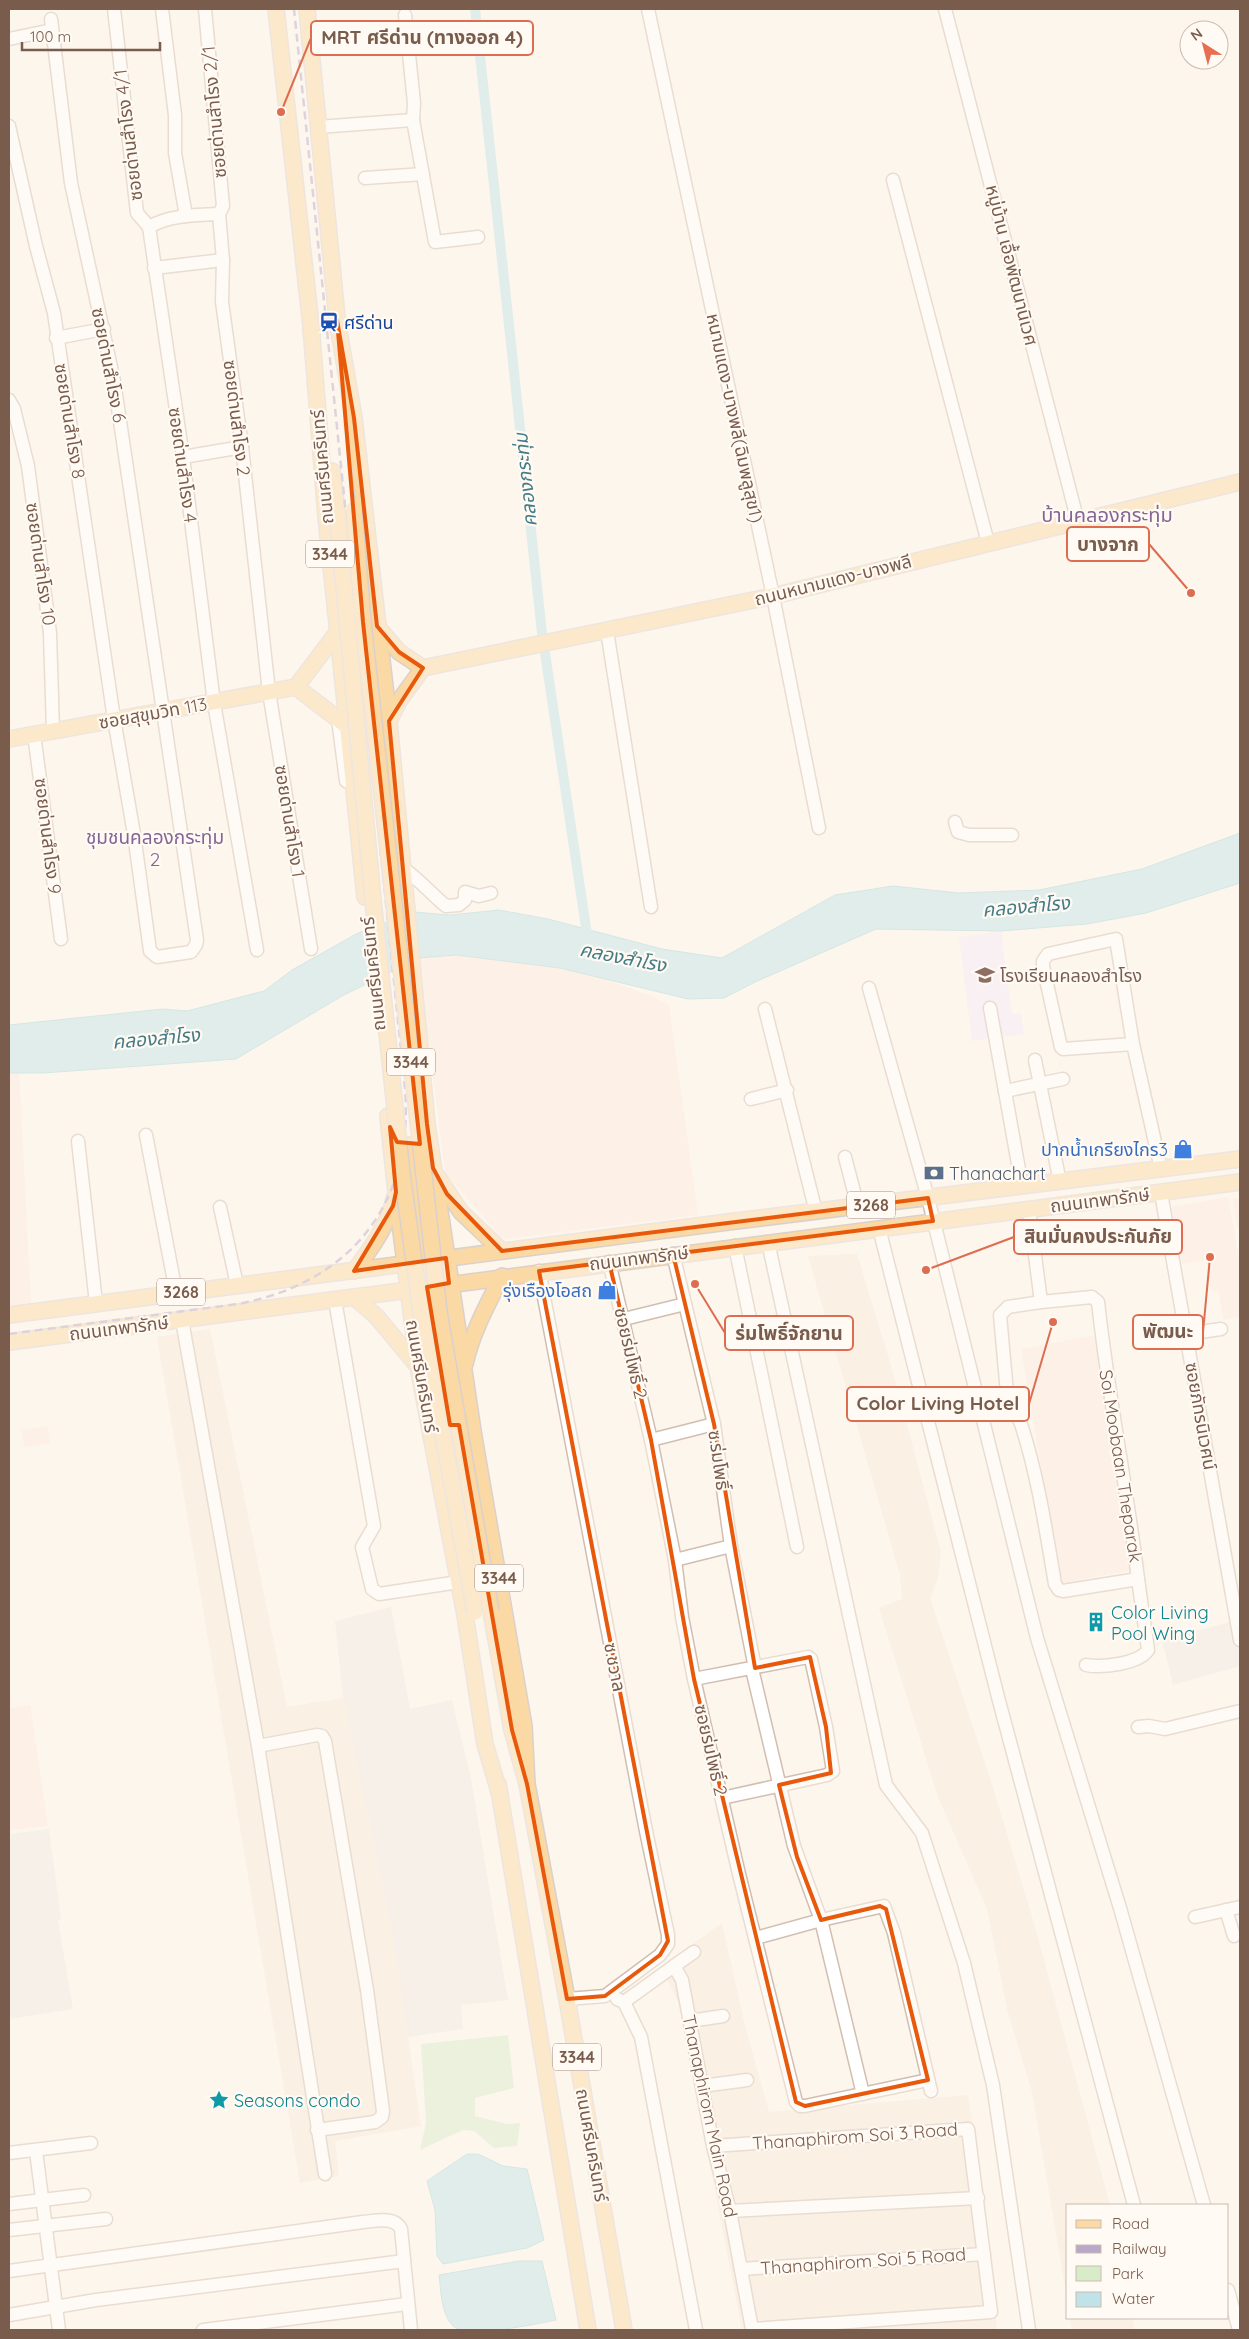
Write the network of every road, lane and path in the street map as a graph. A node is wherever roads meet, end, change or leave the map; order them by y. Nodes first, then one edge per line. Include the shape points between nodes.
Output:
1 (114, 9) edge
2 (162, 9) edge
3 (205, 9) edge
4 (276, 9) edge
5 (307, 9) edge
6 (648, 9) edge
7 (945, 9) edge
8 (405, 15) dead end
9 (9, 39) edge
10 (413, 120) junction
11 (9, 126) edge
12 (318, 127) junction
13 (423, 174) junction
14 (365, 178) dead end
15 (893, 180) dead end
16 (219, 214) junction
17 (186, 216) junction
18 (150, 227) junction
19 (478, 237) dead end
20 (223, 260) junction
21 (154, 268) junction
22 (337, 320) junction
23 (311, 326) junction
24 (104, 329) junction
25 (56, 338) junction
26 (9, 400) edge
27 (242, 447) junction
28 (182, 457) junction
29 (1240, 482) edge
30 (1078, 522) junction
31 (988, 543) junction
32 (772, 596) junction
33 (377, 626) junction
34 (338, 630) junction
35 (607, 631) junction
36 (423, 668) junction
37 (296, 687) junction
38 (269, 692) junction
39 (214, 702) junction
40 (162, 712) junction
41 (391, 715) junction
42 (114, 719) junction
43 (342, 723) junction
44 (53, 731) junction
45 (34, 734) junction
46 (9, 738) edge
47 (955, 822) dead end
48 (819, 828) dead end
49 (1012, 835) dead end
50 (360, 884) dead end
51 (491, 893) dead end
52 (651, 907) dead end
53 (61, 939) dead end
54 (311, 949) dead end
55 (257, 950) dead end
56 (174, 954) joint
57 (869, 988) dead end
58 (765, 1008) dead end
59 (990, 1008) dead end
60 (1133, 1044) junction
61 (1035, 1060) dead end
62 (1063, 1079) dead end
63 (1040, 1084) junction
64 (787, 1090) junction
65 (1005, 1091) junction
66 (751, 1099) dead end
67 (427, 1124) junction
68 (390, 1127) junction
69 (146, 1135) dead end
70 (78, 1141) dead end
71 (409, 1145) junction
72 (845, 1157) dead end
73 (1240, 1159) edge
74 (433, 1168) junction
75 (1161, 1169) junction
76 (1060, 1182) junction
77 (1240, 1182) edge
78 (1022, 1186) junction
79 (396, 1192) junction
80 (1161, 1193) junction
81 (928, 1198) junction
82 (220, 1207) dead end
83 (858, 1207) junction
84 (1029, 1209) junction
85 (816, 1212) junction
86 (933, 1221) junction
87 (879, 1228) junction
88 (768, 1242) junction
89 (735, 1246) junction
90 (502, 1251) junction
91 (673, 1254) junction
92 (446, 1258) junction
93 (424, 1261) junction
94 (609, 1262) junction
95 (404, 1264) junction
96 (354, 1271) junction
97 (539, 1272) junction
98 (502, 1276) junction
99 (450, 1283) junction
100 (237, 1285) junction
101 (427, 1287) junction
102 (408, 1290) junction
103 (176, 1292) junction
104 (354, 1297) junction
105 (335, 1300) junction
106 (1041, 1302) junction
107 (96, 1303) junction
108 (685, 1304) junction
109 (9, 1315) edge
110 (624, 1319) junction
111 (182, 1320) junction
112 (1221, 1329) dead end
113 (1186, 1334) junction
114 (9, 1342) edge
115 (418, 1366) junction
116 (463, 1372) junction
117 (714, 1424) junction
118 (450, 1425) junction
119 (474, 1437) junction
120 (651, 1440) junction
121 (434, 1446) junction
122 (731, 1546) junction
123 (797, 1547) dead end
124 (675, 1560) junction
125 (1138, 1579) junction
126 (459, 1582) junction
127 (1240, 1640) edge
128 (1086, 1665) dead end
129 (753, 1668) junction
130 (694, 1679) junction
131 (1240, 1711) edge
132 (1138, 1727) dead end
133 (258, 1746) junction
134 (527, 1784) junction
135 (779, 1785) junction
136 (500, 1794) junction
137 (722, 1798) junction
138 (1240, 1907) edge
139 (1226, 1910) junction
140 (1194, 1917) dead end
141 (821, 1920) junction
142 (1234, 1936) dead end
143 (756, 1938) junction
144 (694, 1952) dead end
145 (674, 1966) junction
146 (605, 1996) junction
147 (567, 2000) junction
148 (624, 2002) junction
149 (723, 2016) dead end
150 (690, 2021) junction
151 (747, 2080) dead end
152 (702, 2086) junction
153 (863, 2094) junction
154 (317, 2130) junction
155 (91, 2143) dead end
156 (713, 2146) junction
157 (36, 2151) junction
158 (9, 2153) edge
159 (324, 2174) dead end
160 (84, 2195) dead end
161 (978, 2198) junction
162 (42, 2199) junction
163 (9, 2204) edge
164 (1134, 2204) edge
165 (1204, 2204) edge
166 (730, 2211) junction
167 (106, 2219) dead end
168 (46, 2225) junction
169 (9, 2230) edge
170 (984, 2254) junction
171 (404, 2261) junction
172 (50, 2265) junction
173 (742, 2269) junction
174 (9, 2271) edge
175 (1229, 2294) edge
176 (408, 2304) junction
177 (57, 2308) junction
178 (9, 2314) edge
179 (59, 2330) edge
180 (204, 2330) edge
181 (412, 2330) edge
182 (588, 2330) edge
183 (624, 2330) edge
184 (696, 2330) edge
185 (1029, 2330) edge
186 (1239, 2330) edge

1 - 18 street, ซอยด่านสำโรง 4/1 via 137,213
2 - 17 street via 175,115 175,153
3 - 16 street, ซอยด่านสำโรง 2/1 via 223,206
4 - 23 main road, ถนนศรีนครินทร์ / 3344
5 - 12 main road, ถนนศรีนครินทร์ / 3344
6 - 32 street, หนามแดง-บางพลี(ฉิมพลูสุข1)
7 - 30 street, หมู่บ้าน เอื้อพัฒนานิเวศ
8 - 10 street
9 - 24 street, ซอยด่านสำโรง 6 via 51,24 71,183
10 - 12 street
10 - 13 street
11 - 25 street, ซอยด่านสำโรง 8 via 54,313
12 - 22 main road, ถนนศรีนครินทร์ / 3344
13 - 14 street
13 - 19 street via 435,242
15 - 31 street
16 - 17 street
16 - 20 street, ซอยด่านสำโรง 2
17 - 18 street
18 - 21 street, ซอยด่านสำโรง 4
20 - 21 street
20 - 27 street, ซอยด่านสำโรง 2 via 222,302
21 - 28 street, ซอยด่านสำโรง 4
22 - 33 main road, ถนนศรีนครินทร์ / 3344 via 353,410
22 - 134 main road, ถนนศรีนครินทร์ / 3344, bridge via 363,622 439,1312 512,1730
23 - 34 main road, ถนนศรีนครินทร์ / 3344
23 - 136 main road, ถนนศรีนครินทร์ / 3344, bridge via 337,512 402,1174 423,1321 475,1612
24 - 25 street
24 - 40 street, ซอยด่านสำโรง 6
25 - 42 street, ซอยด่านสำโรง 8
26 - 44 street, ซอยด่านสำโรง 10 via 28,466 50,633
27 - 28 street
27 - 38 street, ซอยด่านสำโรง 2
28 - 39 street, ซอยด่านสำโรง 4
29 - 30 main road, ถนนหนามแดง-บางพลี
30 - 31 main road, ถนนหนามแดง-บางพลี
31 - 32 main road, ถนนหนามแดง-บางพลี
32 - 35 main road, ถนนหนามแดง-บางพลี
32 - 48 street, หนามแดง-บางพลี(ฉิมพลูสุข1)
33 - 36 main road via 399,652
33 - 41 main road, ถนนศรีนครินทร์ / 3344
34 - 37 main road
34 - 43 main road, ถนนศรีนครินทร์ / 3344
35 - 36 main road, ถนนหนามแดง-บางพลี
35 - 52 street
36 - 41 main road
37 - 38 main road, ซอยสุขุมวิท 113
37 - 43 main road
38 - 39 main road, ซอยสุขุมวิท 113
38 - 54 street, ซอยด่านสำโรง 1
39 - 40 main road, ซอยสุขุมวิท 113
39 - 55 street, ซอยด่านสำโรง 4
40 - 42 main road, ซอยสุขุมวิท 113
40 - 56 street, ซอยด่านสำโรง 6 via 196,940 191,952
41 - 51 street via 405,872 417,878 446,906 459,905 465,900 465,892 479,896
41 - 67 main road, ถนนศรีนครินทร์ / 3344 via 392,772
42 - 44 main road, ซอยสุขุมวิท 113
42 - 56 street, ซอยด่านสำโรง 8 via 150,951 157,957
43 - 50 street
43 - 68 main road, ถนนศรีนครินทร์ / 3344 via 354,782
44 - 45 main road, ซอยสุขุมวิท 113
45 - 46 main road, ซอยสุขุมวิท 113
45 - 53 street, ซอยด่านสำโรง 9
47 - 49 street via 958,832 969,836
57 - 81 street
58 - 64 street
59 - 65 street
60 - 60 street via 1116,939 1048,954 1043,966 1062,1049
60 - 75 street
61 - 63 street
62 - 63 street
63 - 65 street
63 - 76 street
64 - 66 street
64 - 85 street
65 - 78 street
67 - 71 main road via 423,1138
67 - 74 main road, ถนนศรีนครินทร์ / 3344
68 - 71 main road via 397,1142
68 - 79 main road, ถนนศรีนครินทร์ / 3344
69 - 103 street
70 - 107 street
71 - 93 main road
72 - 83 street
73 - 75 main road, ถนนเทพารักษ์ / 3268
74 - 90 main road via 461,1212
74 - 92 main road, ถนนศรีนครินทร์ / 3344
75 - 76 main road, ถนนเทพารักษ์ / 3268
76 - 78 main road, ถนนเทพารักษ์ / 3268
77 - 80 main road, ถนนเทพารักษ์ / 3268
78 - 81 main road, ถนนเทพารักษ์ / 3268
79 - 95 main road, ถนนศรีนครินทร์ / 3344
79 - 96 main road via 388,1216
80 - 84 main road, ถนนเทพารักษ์ / 3268
80 - 113 street, ซอยภัทรนิเวศน์
81 - 83 main road, ถนนเทพารักษ์ / 3268
81 - 86 street
82 - 100 street
83 - 85 main road, ถนนเทพารักษ์ / 3268
84 - 86 main road, ถนนเทพารักษ์ / 3268
84 - 106 street
85 - 90 main road, ถนนเทพารักษ์ / 3268
86 - 87 main road, ถนนเทพารักษ์ / 3268
86 - 165 street via 1037,1638
87 - 88 main road, ถนนเทพารักษ์ / 3268
87 - 164 street via 998,1697
88 - 89 main road, ถนนเทพารักษ์ / 3268
88 - 185 street via 886,1784 922,1833 962,1957 981,2029 993,2085
89 - 91 main road, ถนนเทพารักษ์ / 3268
89 - 123 street
90 - 92 main road, ถนนเทพารักษ์ / 3268
91 - 94 main road, ถนนเทพารักษ์ / 3268
91 - 108 street, ซ.ร่มโพธิ์
92 - 93 main road, ถนนเทพารักษ์ / 3268
92 - 99 main road, ถนนศรีนครินทร์ / 3344
93 - 95 main road, ถนนเทพารักษ์ / 3268
93 - 101 main road
94 - 97 main road, ถนนเทพารักษ์ / 3268
94 - 110 street, ซอยร่มโพธิ์ 2
95 - 96 main road, ถนนเทพารักษ์ / 3268
95 - 102 main road, ถนนศรีนครินทร์ / 3344
96 - 100 main road, ถนนเทพารักษ์ / 3268
97 - 98 main road, ถนนเทพารักษ์ / 3268
97 - 146 street, ซ.ชวาล via 668,1935 668,1944 660,1955
98 - 99 main road, ถนนเทพารักษ์ / 3268
98 - 116 main road via 480,1318
99 - 101 main road, ถนนเทพารักษ์ / 3268
99 - 116 main road, ถนนศรีนครินทร์ / 3344
100 - 103 main road, ถนนเทพารักษ์ / 3268
101 - 102 main road, ถนนเทพารักษ์ / 3268
101 - 118 main road
102 - 104 main road, ถนนเทพารักษ์ / 3268
102 - 115 main road, ถนนศรีนครินทร์ / 3344
103 - 107 main road, ถนนเทพารักษ์ / 3268
104 - 105 main road, ถนนเทพารักษ์ / 3268
104 - 115 main road via 376,1316
105 - 111 main road, ถนนเทพารักษ์ / 3268
105 - 126 street via 374,1526 362,1547 372,1589 379,1594
106 - 125 street, Soi Moobaan Theparak via 1092,1297 1098,1302
106 - 125 street, Soi Moobaan Theparak via 1008,1306 1000,1315 1009,1403 1021,1425 1041,1506 1055,1584 1063,1591
107 - 109 main road, ถนนเทพารักษ์ / 3268
108 - 110 street
108 - 117 street, ซ.ร่มโพธิ์
110 - 120 street, ซอยร่มโพธิ์ 2
111 - 114 main road, ถนนเทพารักษ์ / 3268
111 - 133 street
112 - 113 street
113 - 127 street, ซอยภัทรนิเวศน์
115 - 121 main road, ถนนศรีนครินทร์ / 3344
116 - 119 main road, ถนนศรีนครินทร์ / 3344
117 - 120 street
117 - 122 street, ซ.ร่มโพธิ์
118 - 119 main road via 466,1428
118 - 121 main road via 437,1433
119 - 134 main road, ถนนศรีนครินทร์ / 3344 via 524,1726
120 - 124 street, ซอยร่มโพธิ์ 2
121 - 126 main road, ถนนศรีนครินทร์ / 3344
122 - 124 street
122 - 129 street, ซ.ร่มโพธิ์
124 - 130 street, ซอยร่มโพธิ์ 2
125 - 128 street via 1148,1650 1142,1657 1105,1667
126 - 136 main road, ถนนศรีนครินทร์ / 3344 via 485,1744
129 - 130 street
129 - 135 street, ซ.ร่มโพธิ์
129 - 135 street via 810,1657 826,1726 833,1764 831,1773
130 - 137 street, ซอยร่มโพธิ์ 2
131 - 132 street via 1165,1730
133 - 154 street
133 - 154 street via 317,1735 325,1741 372,2024 382,2117 375,2122
134 - 147 main road, ถนนศรีนครินทร์ / 3344
135 - 137 street
135 - 141 street, ซ.ร่มโพธิ์ via 797,1857
136 - 182 main road, ถนนศรีนครินทร์ / 3344
137 - 143 street, ซอยร่มโพธิ์ 2
138 - 139 street
139 - 140 street
139 - 142 street
141 - 143 street
141 - 153 street, ซ.ร่มโพธิ์
141 - 153 street, ซอยร่มโพธิ์ 2 via 880,1906 886,1909 894,1933 930,2086
143 - 153 street, ซอยร่มโพธิ์ 2 via 798,2105
144 - 145 street
145 - 148 street
145 - 150 street, Thanaphirom Main Road via 682,1980
146 - 147 street
146 - 148 street
147 - 183 main road, ถนนศรีนครินทร์ / 3344
148 - 184 street via 641,2037
149 - 150 street
150 - 152 street, Thanaphirom Main Road
151 - 152 street
152 - 156 street, Thanaphirom Main Road
154 - 159 street
155 - 157 street
156 - 161 street, Thanaphirom Soi 3 Road via 968,2128
156 - 166 street, Thanaphirom Main Road
157 - 158 street
157 - 162 street
160 - 162 street
161 - 166 street
161 - 170 street
162 - 163 street
162 - 168 street
166 - 173 street, Thanaphirom Main Road
167 - 168 street
168 - 169 street
168 - 172 street
170 - 173 street, Thanaphirom Soi 5 Road
170 - 173 street, Thanaphirom Main Road via 991,2312 752,2329
171 - 172 street via 401,2228 392,2221 363,2222
171 - 176 street
171 - 177 street via 96,2300
172 - 174 street
172 - 177 street
175 - 186 street
176 - 180 street
176 - 181 street
177 - 178 street
177 - 179 street

